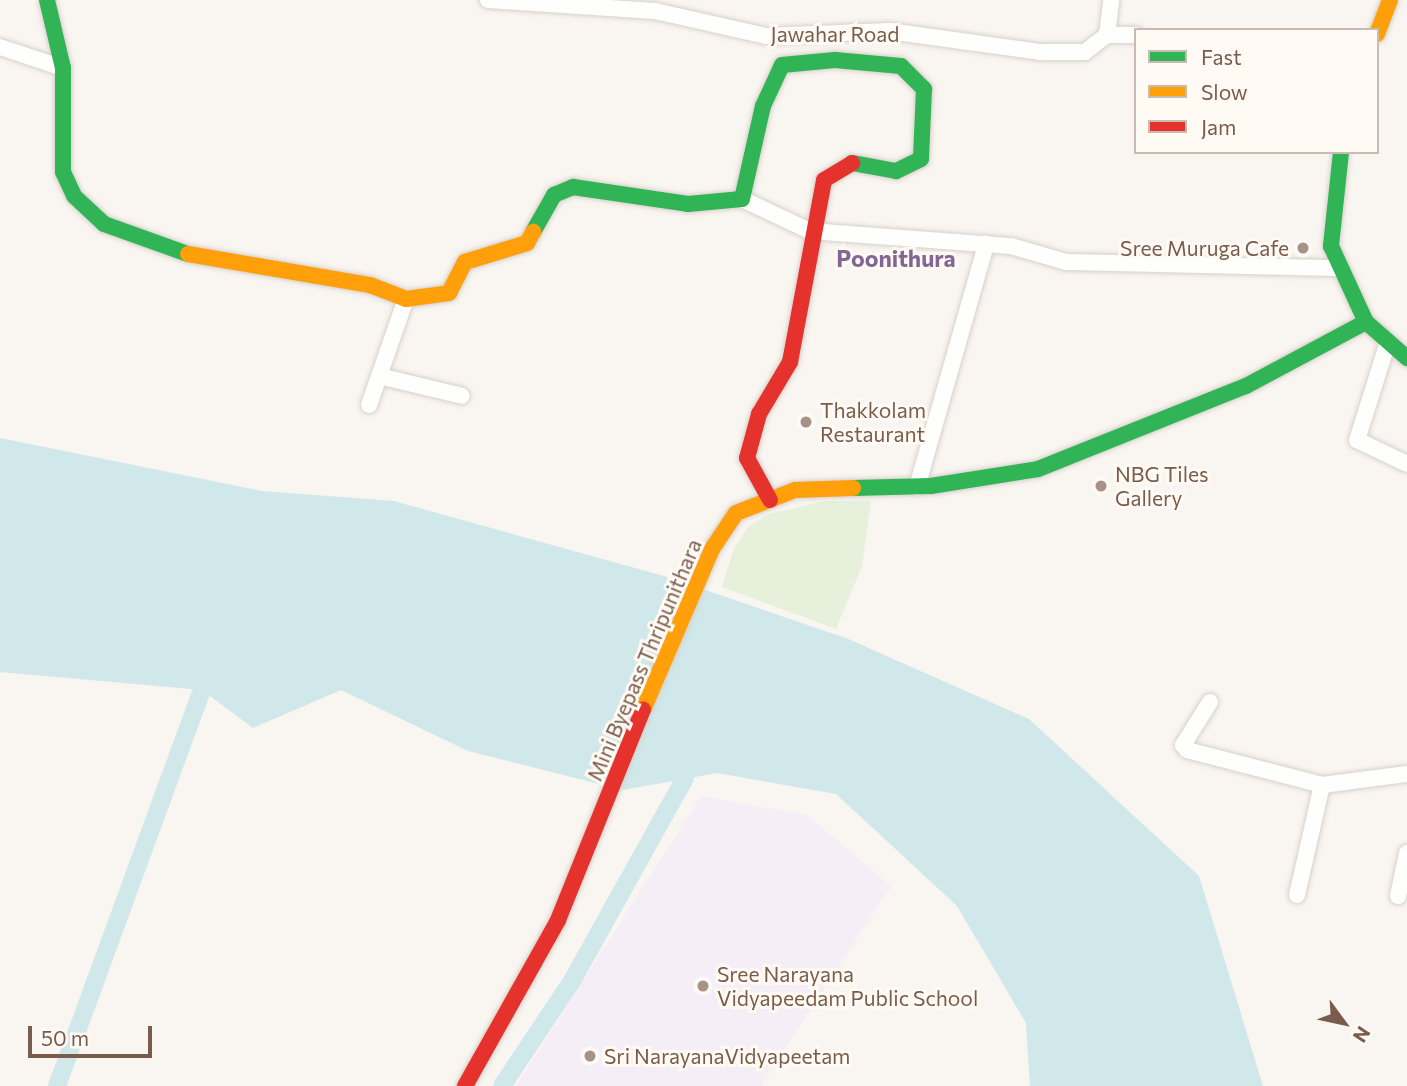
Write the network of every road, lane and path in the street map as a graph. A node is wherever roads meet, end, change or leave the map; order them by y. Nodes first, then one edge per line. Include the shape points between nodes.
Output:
1 (47, 0) edge
2 (488, 0) edge
3 (1111, 0) edge
4 (1390, 0) edge
5 (549, 4) edge
6 (1379, 29) edge
7 (1107, 35) junction
8 (1134, 35) edge
9 (0, 47) edge
10 (63, 68) junction
11 (1341, 154) edge
12 (742, 199) junction
13 (810, 231) junction
14 (986, 244) junction
15 (1339, 268) junction
16 (406, 299) junction
17 (1366, 322) junction
18 (1387, 345) junction
19 (1407, 358) edge
20 (379, 376) junction
21 (462, 396) dead end
22 (369, 405) dead end
23 (1407, 464) edge
24 (917, 487) junction
25 (770, 500) junction
26 (1210, 702) dead end
27 (1407, 774) edge
28 (1322, 785) junction
29 (1407, 853) edge
30 (1297, 895) dead end
31 (1398, 896) dead end
32 (465, 1086) edge

1 - 10 main road
2 - 5 street, Jawahar Road
3 - 7 street
4 - 6 main road
5 - 7 street, Jawahar Road via 655,11 766,36 889,31 1040,52 1085,52
7 - 8 street
9 - 10 street
10 - 16 main road via 63,172 75,196 121,236 187,255 370,285
11 - 15 main road via 1331,246
12 - 13 street
12 - 13 main road via 763,106 782,65 835,60 901,66 923,89 921,159 896,171 851,163 824,180
12 - 16 main road via 688,204 573,187 554,195 527,243 466,262 449,293
13 - 14 street
13 - 25 main road via 806,303 793,351 759,414 747,458
14 - 15 street via 1066,262
14 - 24 street
15 - 17 main road
16 - 20 street
17 - 18 main road
17 - 24 main road, Mini Byepass Thripunithara via 1246,386 1087,453 1038,469
18 - 19 main road
18 - 23 street via 1357,440
20 - 21 street
20 - 22 street
24 - 25 main road, Mini Byepass Thripunithara via 795,490
25 - 32 main road, Mini Byepass Thripunithara via 736,513 712,549 558,920
26 - 28 street via 1184,748
27 - 28 street
28 - 30 street
29 - 31 street

